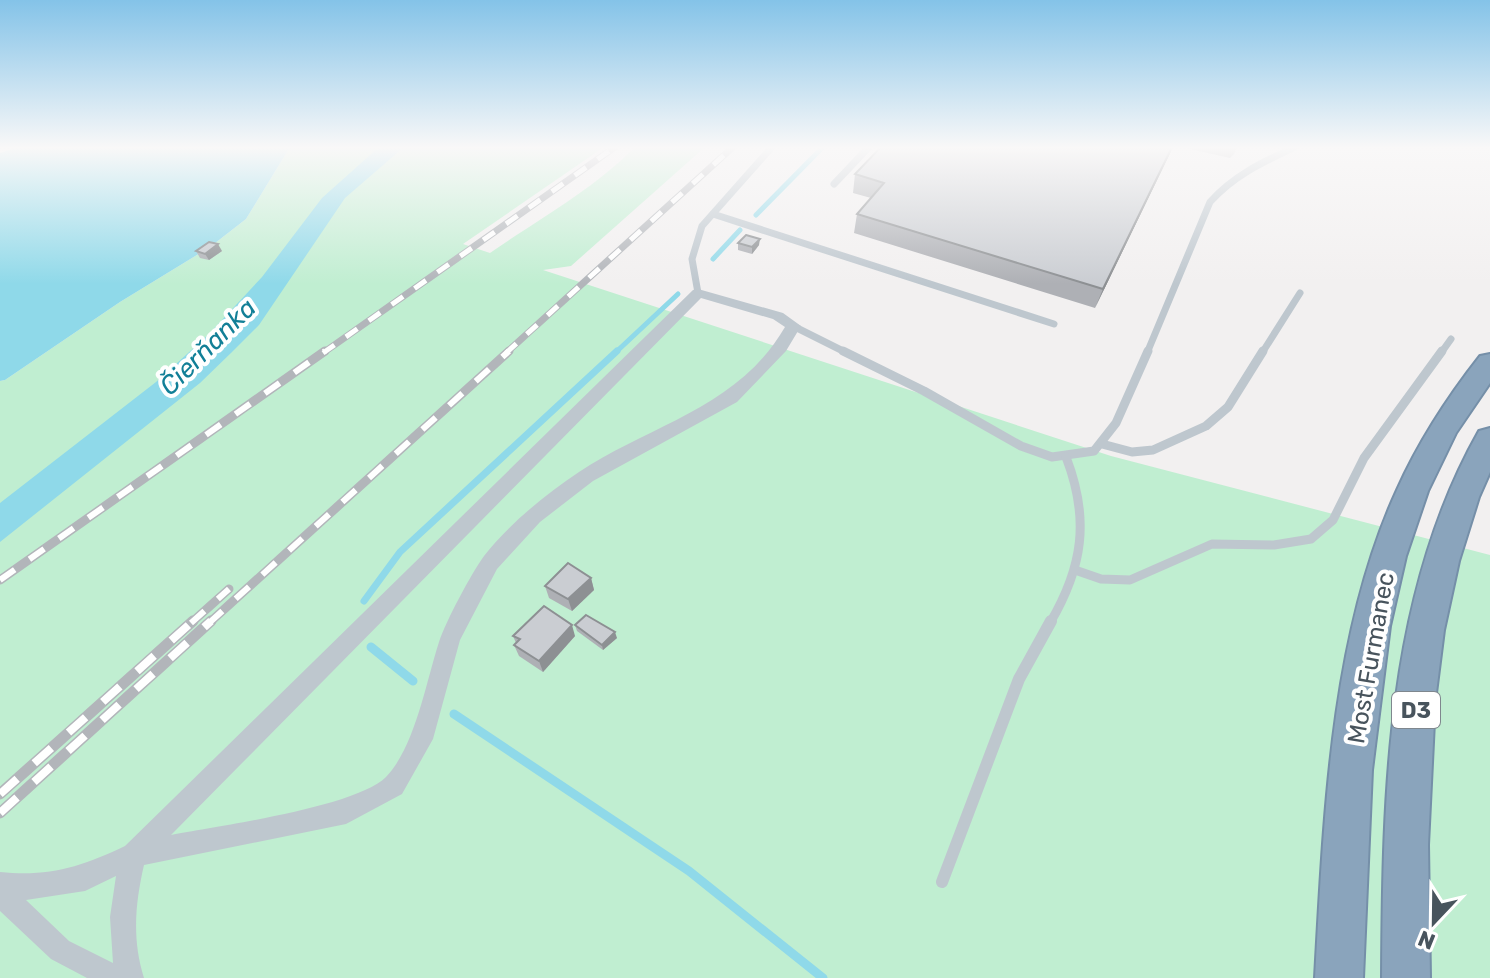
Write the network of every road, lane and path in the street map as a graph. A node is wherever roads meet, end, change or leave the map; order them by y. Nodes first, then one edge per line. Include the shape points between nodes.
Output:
1 (732, 193) edge
2 (1218, 193) edge
3 (713, 214) junction
4 (698, 293) junction
5 (1300, 293) dead end
6 (1054, 324) dead end
7 (793, 326) junction
8 (1451, 339) dead end
9 (1490, 363) edge
10 (1102, 444) junction
11 (1486, 445) edge
12 (1066, 457) junction
13 (1075, 570) junction
14 (134, 855) junction
15 (942, 882) dead end
16 (0, 885) edge
17 (0, 893) edge
18 (115, 978) edge
19 (131, 978) edge
20 (1339, 978) edge
21 (1406, 978) edge

1 - 3 lane
2 - 10 lane via 1195,232 1141,368
3 - 4 lane via 702,226 692,259
3 - 6 lane
4 - 7 street via 778,316
4 - 14 street
5 - 10 lane via 1235,396 1212,421 1153,450 1132,452
7 - 12 lane via 1021,446
7 - 14 street via 781,347 731,398 587,476 533,517 490,563 450,639 422,739 394,786 346,812
8 - 13 lane via 1364,458 1333,520 1311,539 1274,545 1212,544 1130,580 1101,579
9 - 20 highway, Most Furmanec / D3 via 1440,433 1386,566 1366,659 1352,768
10 - 12 lane
11 - 21 highway, Most Furmanec / D3 via 1456,516 1434,589 1418,691 1408,816
12 - 13 lane via 1080,513
13 - 15 lane via 1019,679
14 - 16 street via 85,878 32,888
14 - 19 street via 123,921 123,958
17 - 18 street via 60,950

